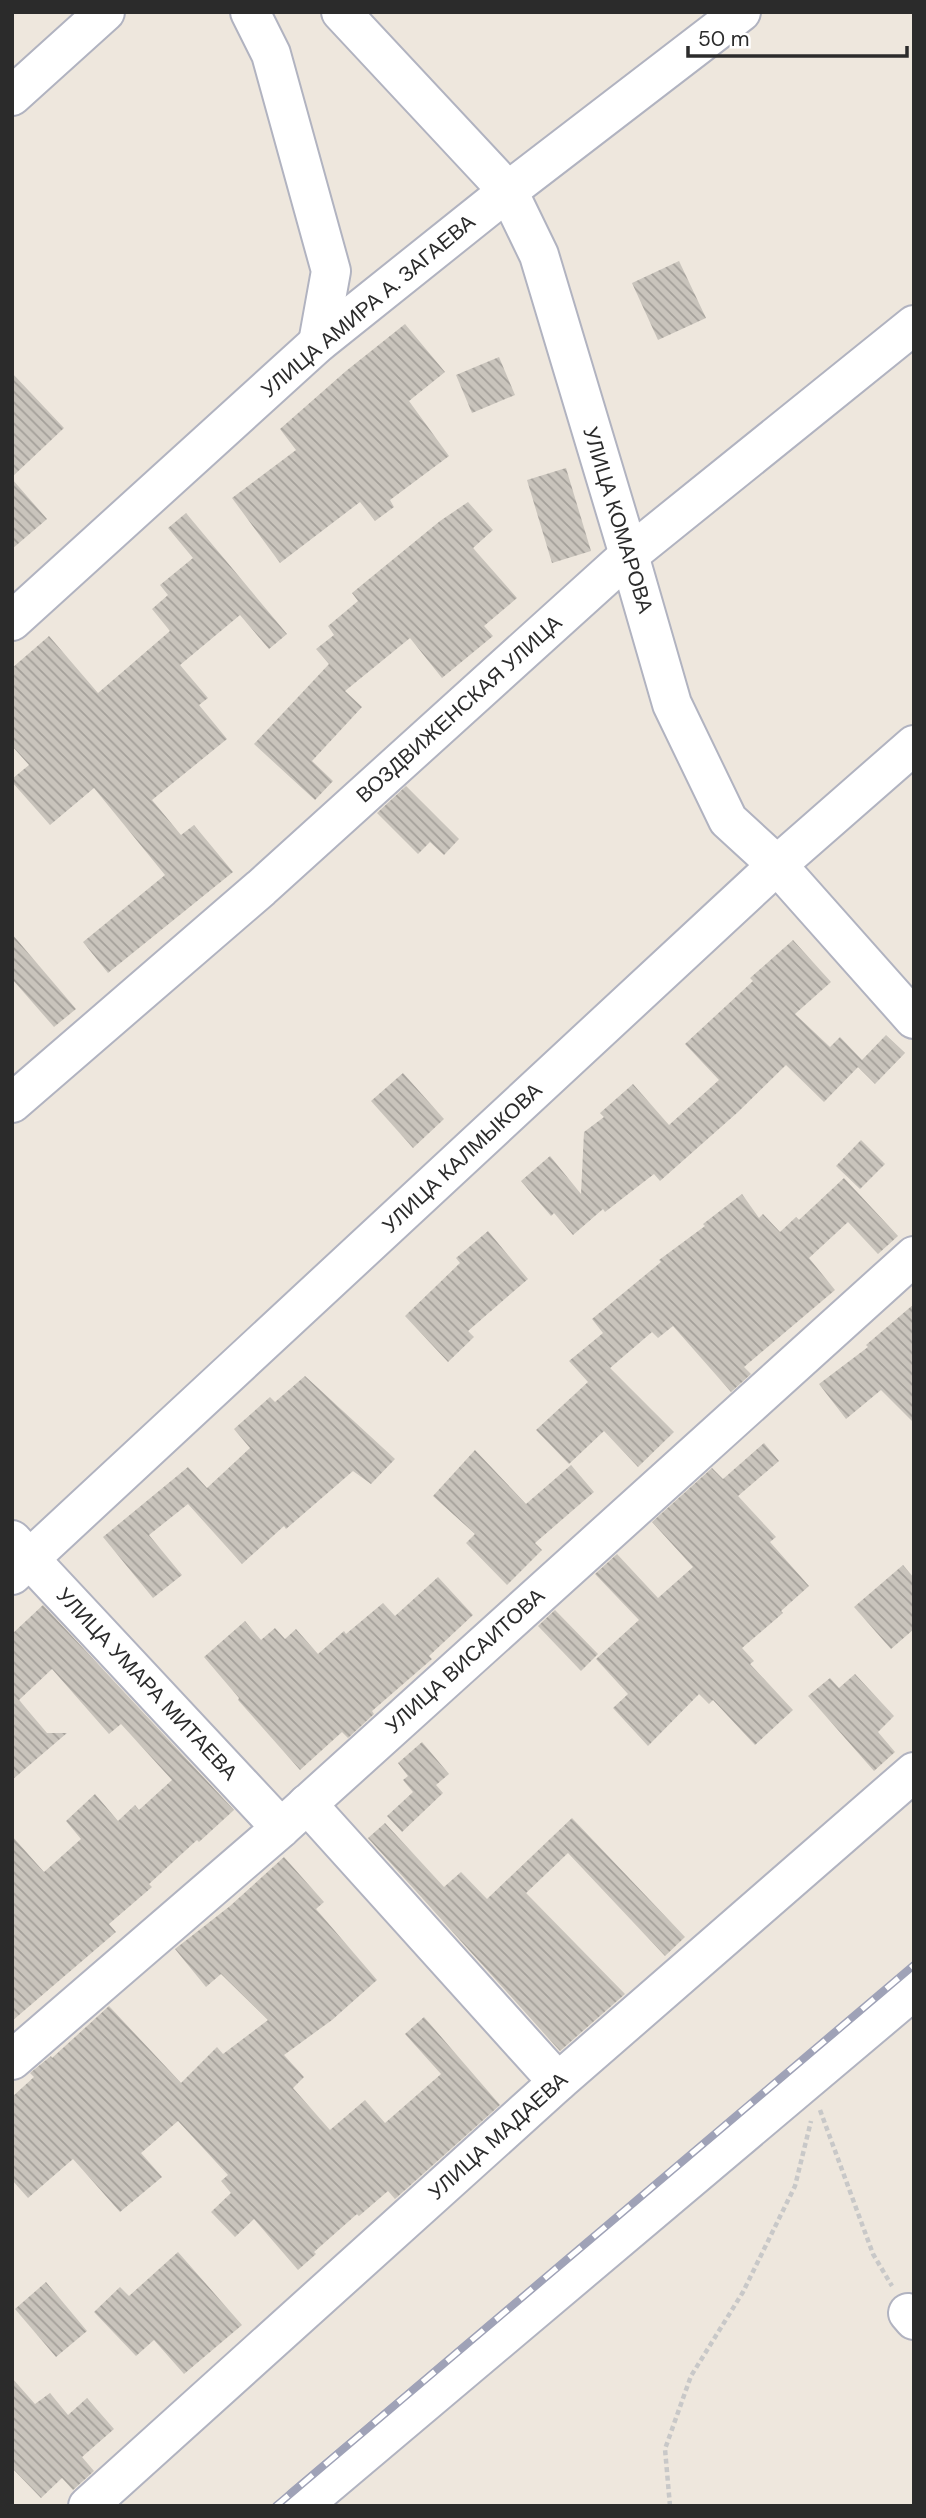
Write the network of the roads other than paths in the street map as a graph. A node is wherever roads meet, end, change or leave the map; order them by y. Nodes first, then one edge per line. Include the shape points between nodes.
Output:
1 (105, 12) edge
2 (250, 12) edge
3 (341, 12) edge
4 (741, 12) edge
5 (12, 96) edge
6 (508, 191) junction
7 (914, 326) edge
8 (318, 342) junction
9 (629, 555) junction
10 (12, 621) edge
11 (914, 745) edge
12 (777, 865) junction
13 (914, 1019) edge
14 (12, 1103) edge
15 (914, 1256) edge
16 (18, 1558) edge
17 (914, 1772) edge
18 (294, 1816) junction
19 (914, 1990) edge
20 (12, 2060) edge
21 (558, 2082) junction
22 (88, 2506) edge
23 (302, 2506) edge

1 - 5 street
2 - 8 street via 271,54 331,271
3 - 6 street, УЛИЦА КОМАРОВА
4 - 6 street, УЛИЦА АМИРА А. ЗАГАЕВА
6 - 8 street, УЛИЦА АМИРА А. ЗАГАЕВА
6 - 9 street, УЛИЦА КОМАРОВА via 539,256
7 - 9 street, ВОЗДВИЖЕНСКАЯ УЛИЦА
8 - 10 street, УЛИЦА АМИРА А. ЗАГАЕВА
9 - 12 street, УЛИЦА КОМАРОВА via 672,704 728,820
9 - 14 street, ВОЗДВИЖЕНСКАЯ УЛИЦА via 261,888
11 - 12 street, УЛИЦА КАЛМЫКОВА
12 - 13 street, УЛИЦА КОМАРОВА
12 - 16 street, УЛИЦА КАЛМЫКОВА
15 - 18 street, УЛИЦА ВИСАИТОВА
16 - 18 street, УЛИЦА УМАРА МИТАЕВА
17 - 21 street, УЛИЦА МАДАЕВА
18 - 20 street, УЛИЦА ВИСАИТОВА
18 - 21 street, УЛИЦА УМАРА МИТАЕВА
19 - 23 street
21 - 22 street, УЛИЦА МАДАЕВА

